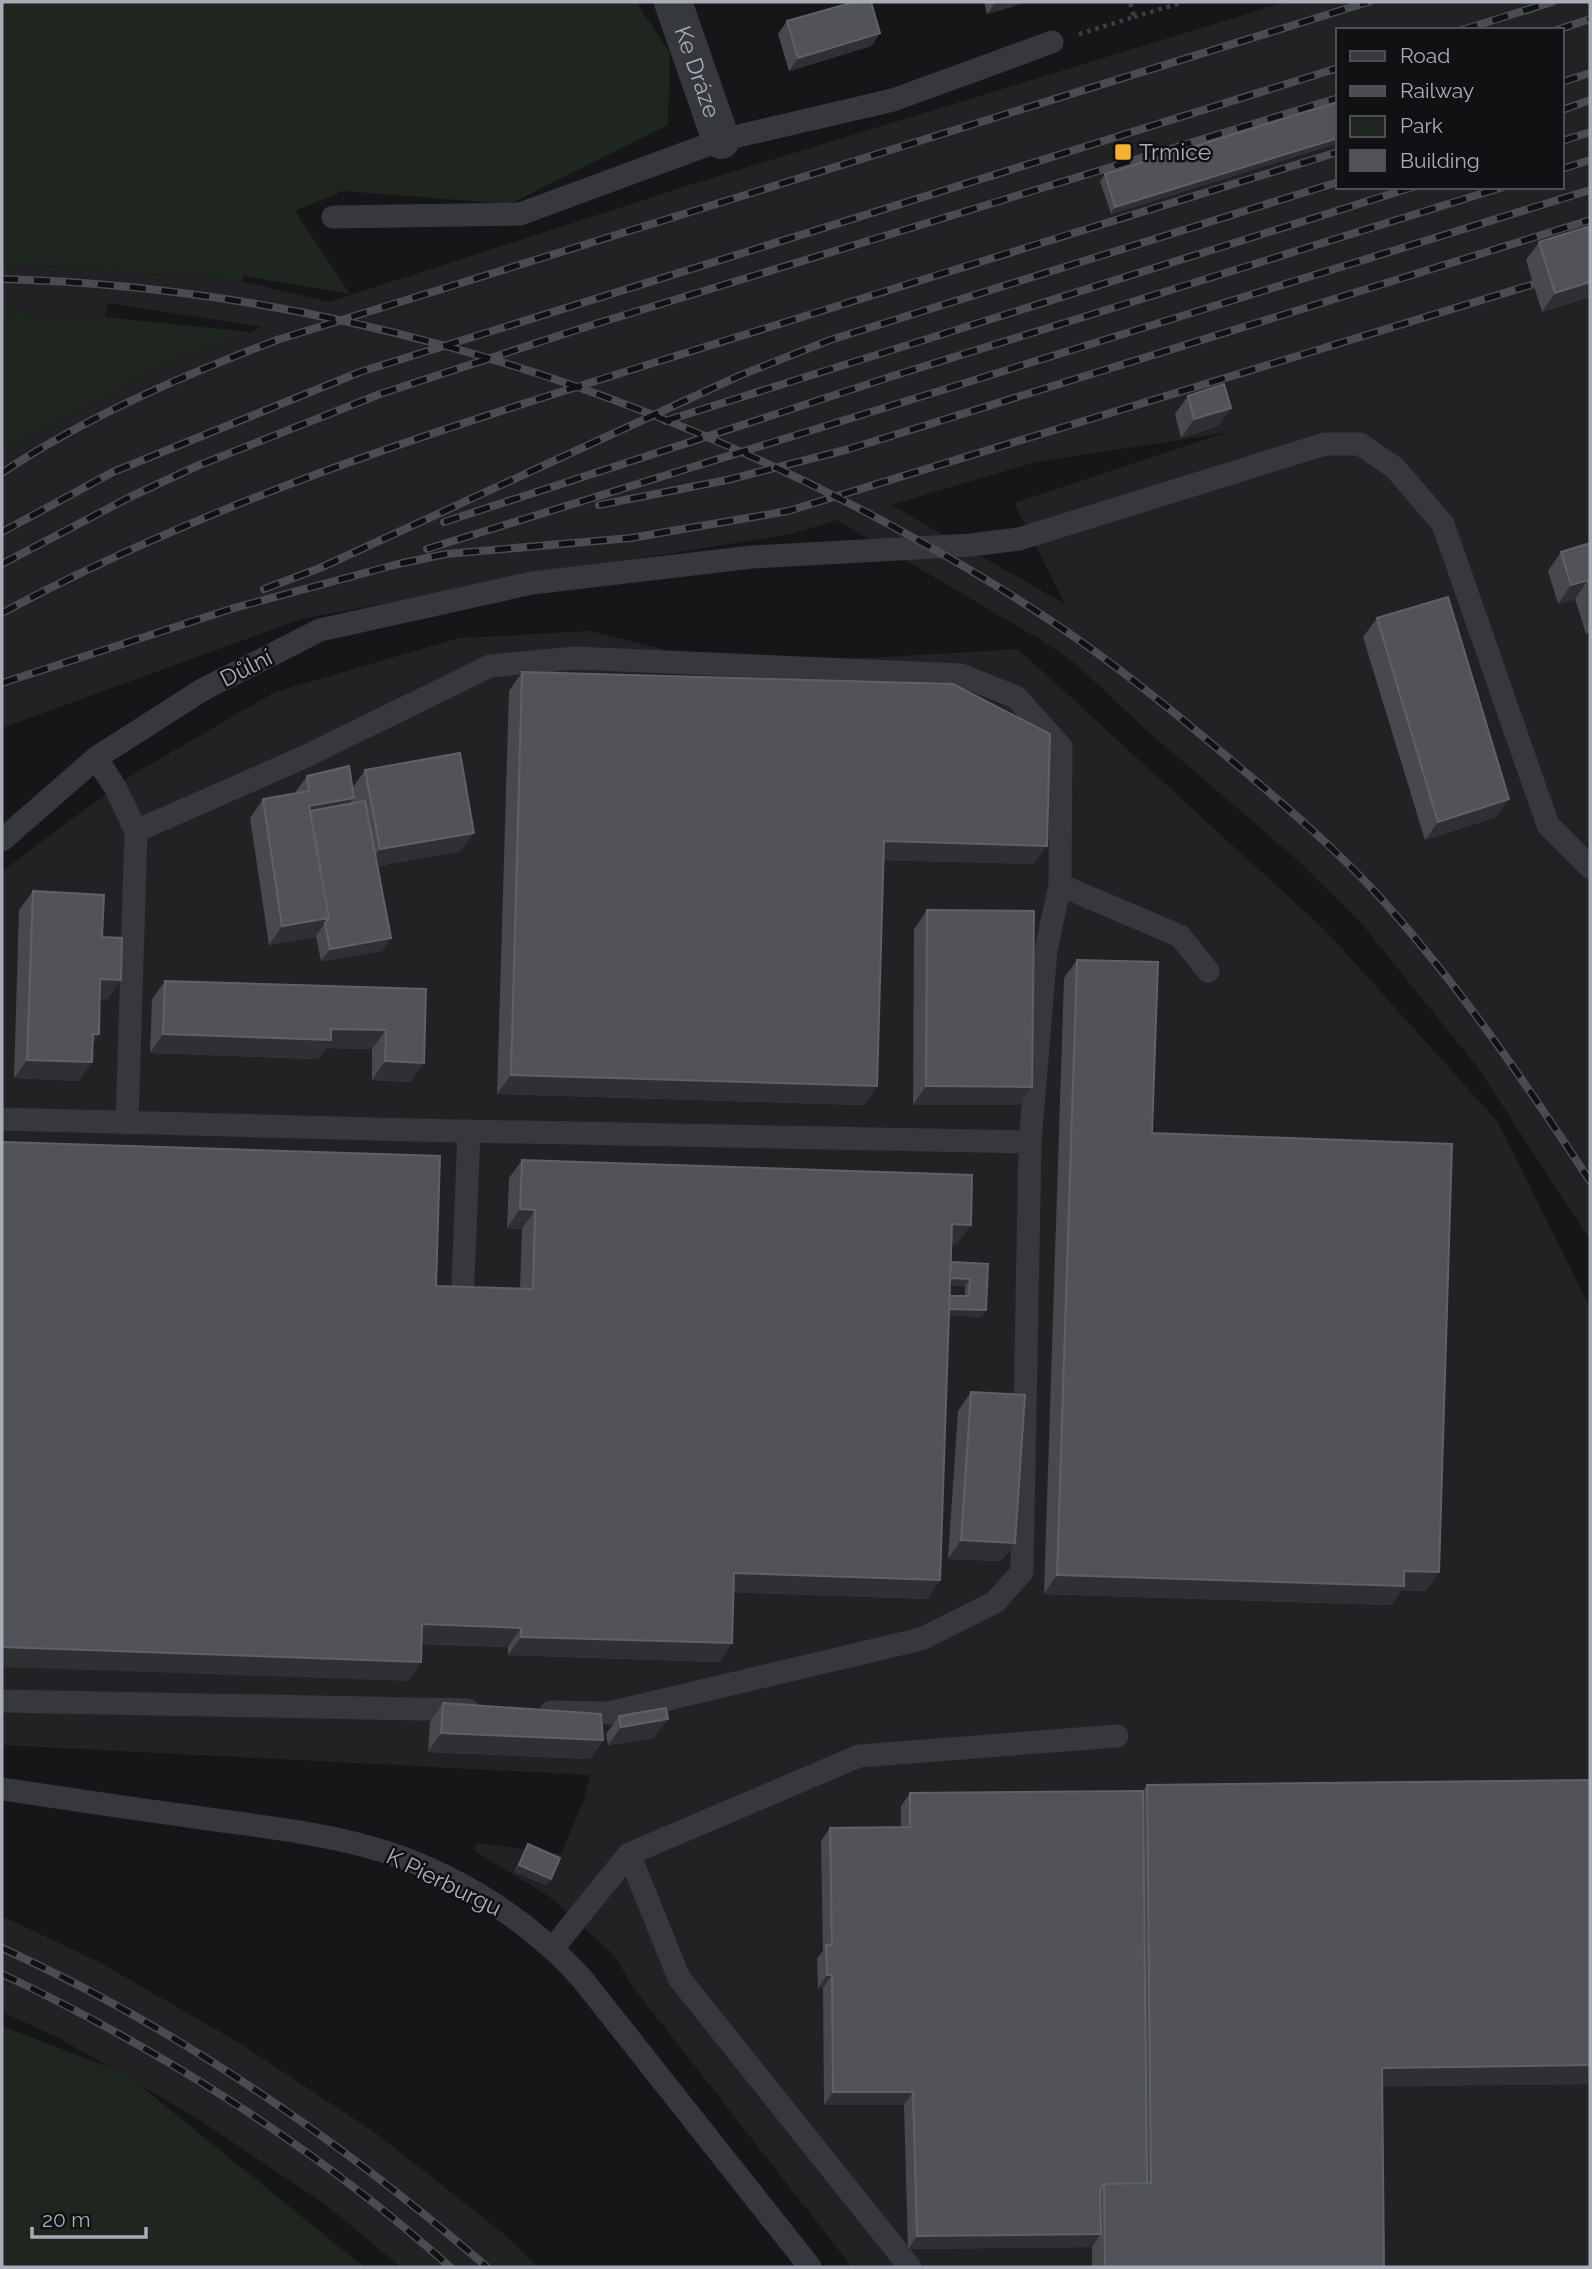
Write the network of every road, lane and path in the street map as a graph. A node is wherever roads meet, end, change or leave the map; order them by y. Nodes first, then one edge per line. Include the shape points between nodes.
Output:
1 (673, 2) edge
2 (1129, 2) edge
3 (1184, 2) edge
4 (1134, 17) junction
5 (1052, 42) joint
6 (721, 139) junction
7 (333, 217) dead end
8 (96, 758) junction
9 (136, 831) junction
10 (2, 840) edge
11 (1590, 867) edge
12 (1060, 885) junction
13 (1208, 971) dead end
14 (2, 1119) edge
15 (127, 1123) junction
16 (469, 1131) junction
17 (1030, 1142) junction
18 (463, 1282) dead end
19 (2, 1701) edge
20 (485, 1711) edge
21 (527, 1712) edge
22 (1118, 1736) dead end
23 (2, 1789) edge
24 (629, 1854) junction
25 (554, 1947) junction
26 (810, 2267) edge
27 (910, 2267) edge

1 - 6 street, Ke Dráze
2 - 4 path
3 - 4 path
4 - 5 path
5 - 6 lane via 893,100
6 - 7 lane via 520,214
8 - 9 lane
8 - 10 lane, Důlní
8 - 11 lane, Důlní via 202,690 320,630 532,583 752,557 1019,539 1325,443 1360,444 1395,468 1443,524 1548,825
9 - 12 lane via 302,758 490,666 575,658 961,675 1016,697 1060,747
9 - 15 lane
12 - 13 lane via 1180,936
12 - 17 lane via 1046,950
14 - 15 lane
15 - 16 lane
16 - 17 lane
16 - 18 lane
17 - 21 lane via 1021,1572 995,1602 921,1639 610,1713
19 - 20 lane
22 - 24 lane via 859,1756
23 - 25 lane, K Pierburgu via 369,1847 459,1884
24 - 25 lane
24 - 27 lane via 679,1978
25 - 26 lane, K Pierburgu

